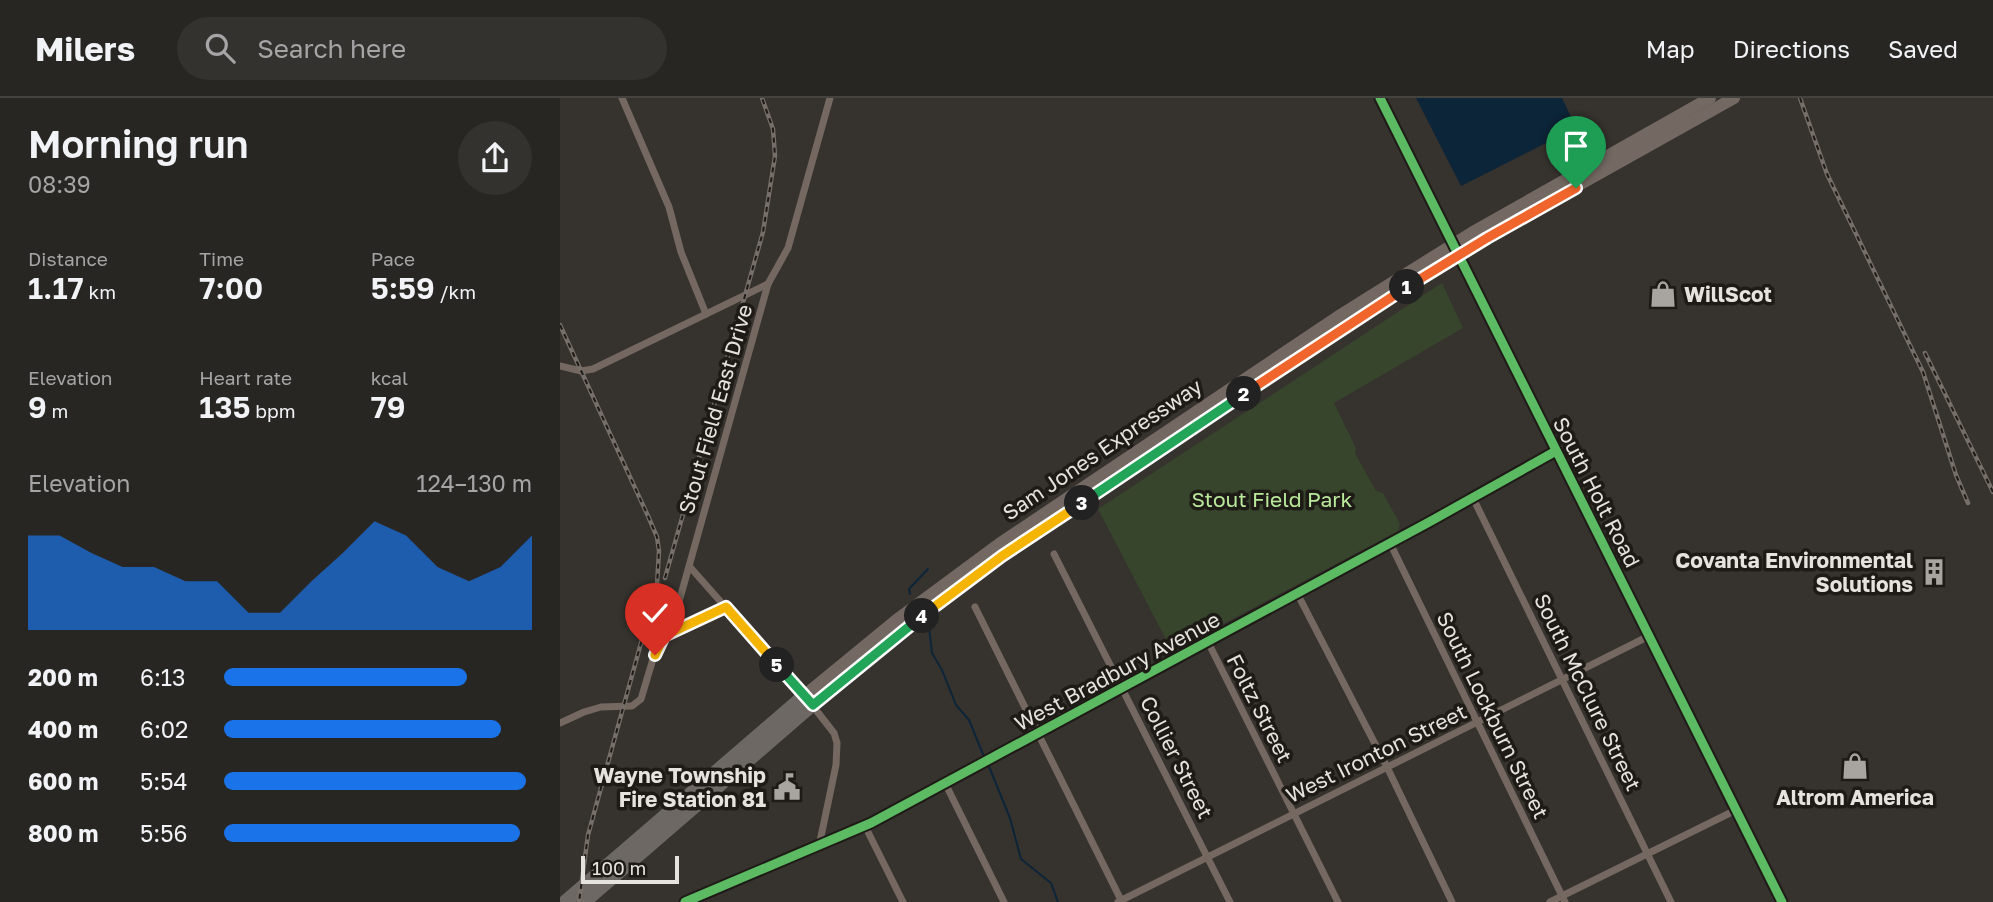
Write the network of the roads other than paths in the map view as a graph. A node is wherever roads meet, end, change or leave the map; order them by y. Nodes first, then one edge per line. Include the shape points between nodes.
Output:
1 (622, 98) edge
2 (830, 98) edge
3 (1380, 98) edge
4 (1710, 98) edge
5 (1734, 98) edge
6 (1456, 249) junction
7 (768, 284) junction
8 (706, 314) junction
9 (560, 366) edge
10 (1556, 451) junction
11 (1473, 498) junction
12 (1390, 543) junction
13 (1054, 554) dead end
14 (690, 567) junction
15 (1297, 593) junction
16 (726, 607) junction
17 (975, 607) dead end
18 (670, 634) junction
19 (1649, 636) junction
20 (1208, 642) junction
21 (1562, 680) junction
22 (1123, 688) junction
23 (808, 701) junction
24 (1478, 722) junction
25 (560, 723) edge
26 (1038, 734) junction
27 (1387, 767) junction
28 (945, 783) junction
29 (1736, 810) junction
30 (1294, 814) junction
31 (864, 826) junction
32 (820, 846) junction
33 (1648, 854) junction
34 (1208, 858) junction
35 (1564, 899) edge
36 (565, 902) edge
37 (584, 902) edge
38 (685, 902) edge
39 (903, 902) edge
40 (1004, 902) edge
41 (1120, 902) edge
42 (1230, 902) edge
43 (1338, 902) edge
44 (1452, 902) edge
45 (1550, 902) edge
46 (1671, 902) edge
47 (1782, 902) edge

1 - 8 street via 669,208
2 - 7 street, Stout Field East Drive via 788,248
3 - 6 main road, South Holt Road
4 - 6 main road, Sam Jones Expressway
5 - 6 main road, Sam Jones Expressway
6 - 10 main road, South Holt Road
6 - 23 main road, Sam Jones Expressway via 1002,556
7 - 8 street
7 - 14 street, Stout Field East Drive
8 - 9 street via 593,369
10 - 11 street, West Bradbury Avenue
10 - 19 main road, South Holt Road
11 - 12 street, West Bradbury Avenue
11 - 21 street, South McClure Street
12 - 15 street, West Bradbury Avenue
12 - 24 street, South Lockburn Street
13 - 22 street, Collier Street
14 - 16 street
14 - 18 street, Stout Field East Drive
15 - 20 street, West Bradbury Avenue
15 - 27 street
16 - 18 street
16 - 23 street
17 - 26 street
18 - 25 street, Stout Field East Drive via 658,646 640,699 632,706 601,707
19 - 21 street, West Ironton Street
19 - 29 main road, South Holt Road
20 - 22 street, West Bradbury Avenue
20 - 30 street, Foltz Street
21 - 24 street, West Ironton Street
21 - 33 street, South McClure Street
22 - 26 street, West Bradbury Avenue
22 - 34 street, Collier Street
23 - 32 street via 831,727 837,743
23 - 36 highway, Sam Jones Expressway
23 - 37 highway, Sam Jones Expressway
24 - 27 street, West Ironton Street
24 - 35 street, South Lockburn Street
26 - 28 street, West Bradbury Avenue
26 - 41 street
27 - 30 street, West Ironton Street
27 - 44 street
28 - 31 street, West Bradbury Avenue
28 - 40 street
29 - 33 street
29 - 47 main road, South Holt Road
30 - 34 street, West Ironton Street
30 - 43 street, Foltz Street
31 - 32 street, West Bradbury Avenue
31 - 39 street
32 - 38 street, West Bradbury Avenue
33 - 35 street
33 - 46 street, South McClure Street
34 - 41 street, West Ironton Street
34 - 42 street, Collier Street
35 - 45 street

